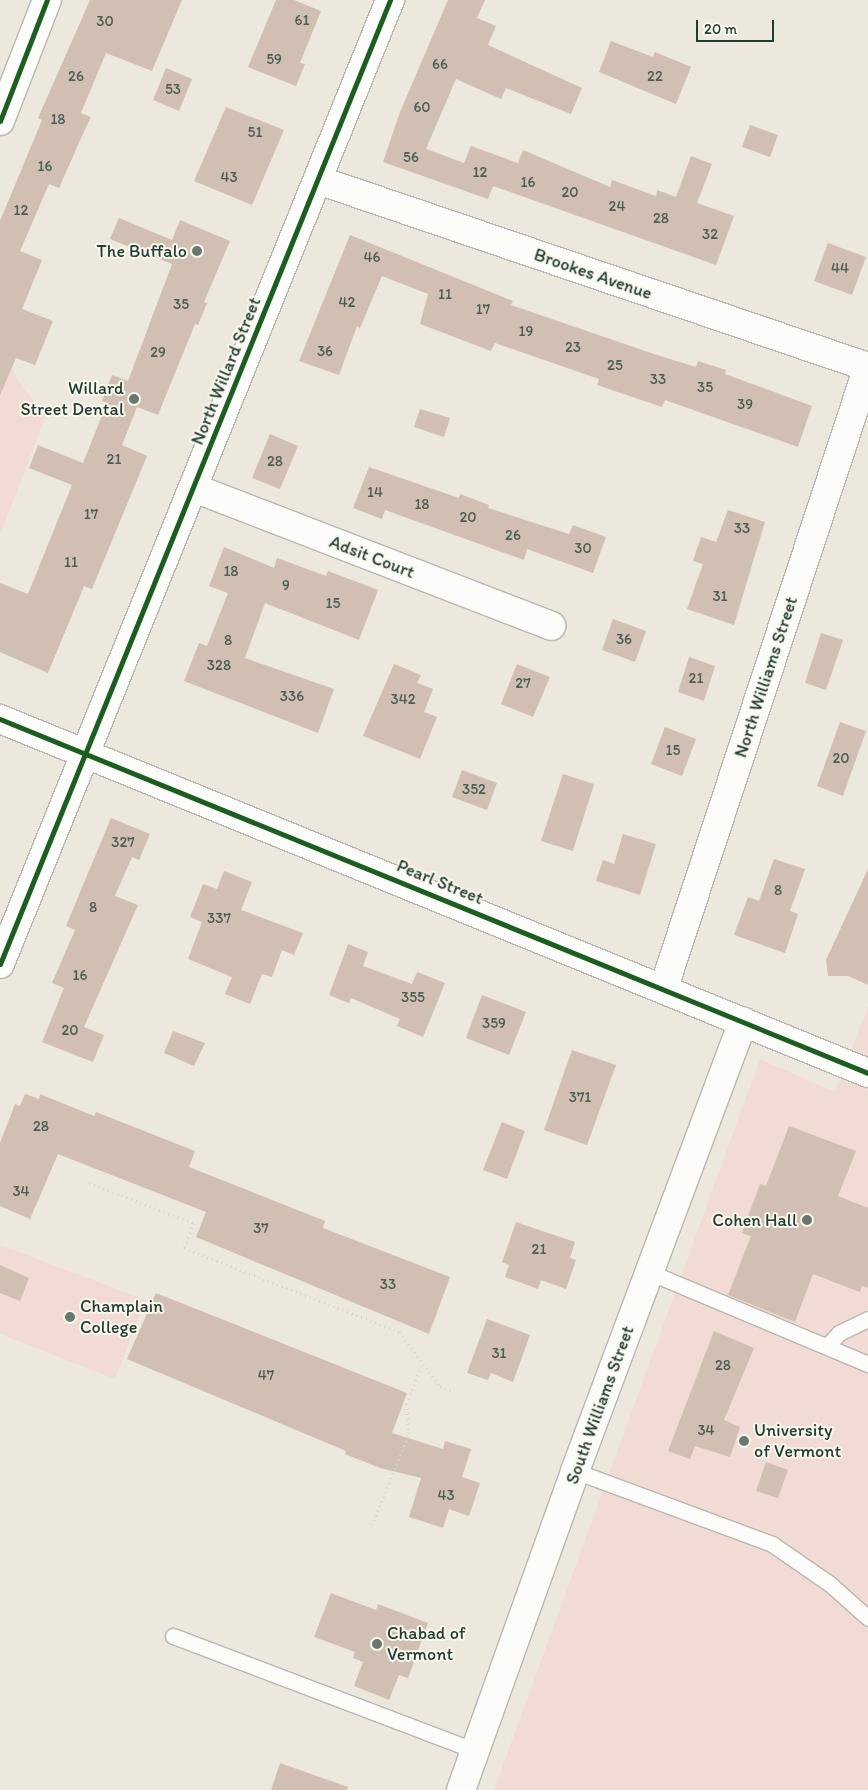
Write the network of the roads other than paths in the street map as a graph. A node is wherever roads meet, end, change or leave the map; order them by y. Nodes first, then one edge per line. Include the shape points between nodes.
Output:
1 (47, 0) edge
2 (390, 0) edge
3 (0, 121) edge
4 (318, 180) junction
5 (868, 367) edge
6 (194, 488) junction
7 (551, 626) dead end
8 (0, 719) edge
9 (86, 753) junction
10 (0, 964) edge
11 (664, 988) junction
12 (743, 1021) junction
13 (868, 1073) edge
14 (649, 1272) junction
15 (868, 1319) edge
16 (827, 1346) junction
17 (868, 1364) edge
18 (574, 1471) junction
19 (868, 1618) edge
20 (174, 1636) dead end
21 (475, 1751) junction
22 (461, 1790) edge

1 - 3 street
2 - 4 street, North Willard Street
4 - 5 street, Brookes Avenue
4 - 6 street, North Willard Street
5 - 11 street, North Williams Street
6 - 7 street, Adsit Court
6 - 9 street, North Willard Street
8 - 9 street, Pearl Street
9 - 10 street, North Willard Street
9 - 11 street, Pearl Street
11 - 12 street, Pearl Street
12 - 13 street, Pearl Street
12 - 14 street, South Williams Street
14 - 16 lane
14 - 18 street, South Williams Street
15 - 16 lane via 839,1332
16 - 17 lane
18 - 19 lane via 772,1544 830,1584
18 - 21 street, South Williams Street
20 - 21 lane
21 - 22 street, South Williams Street

